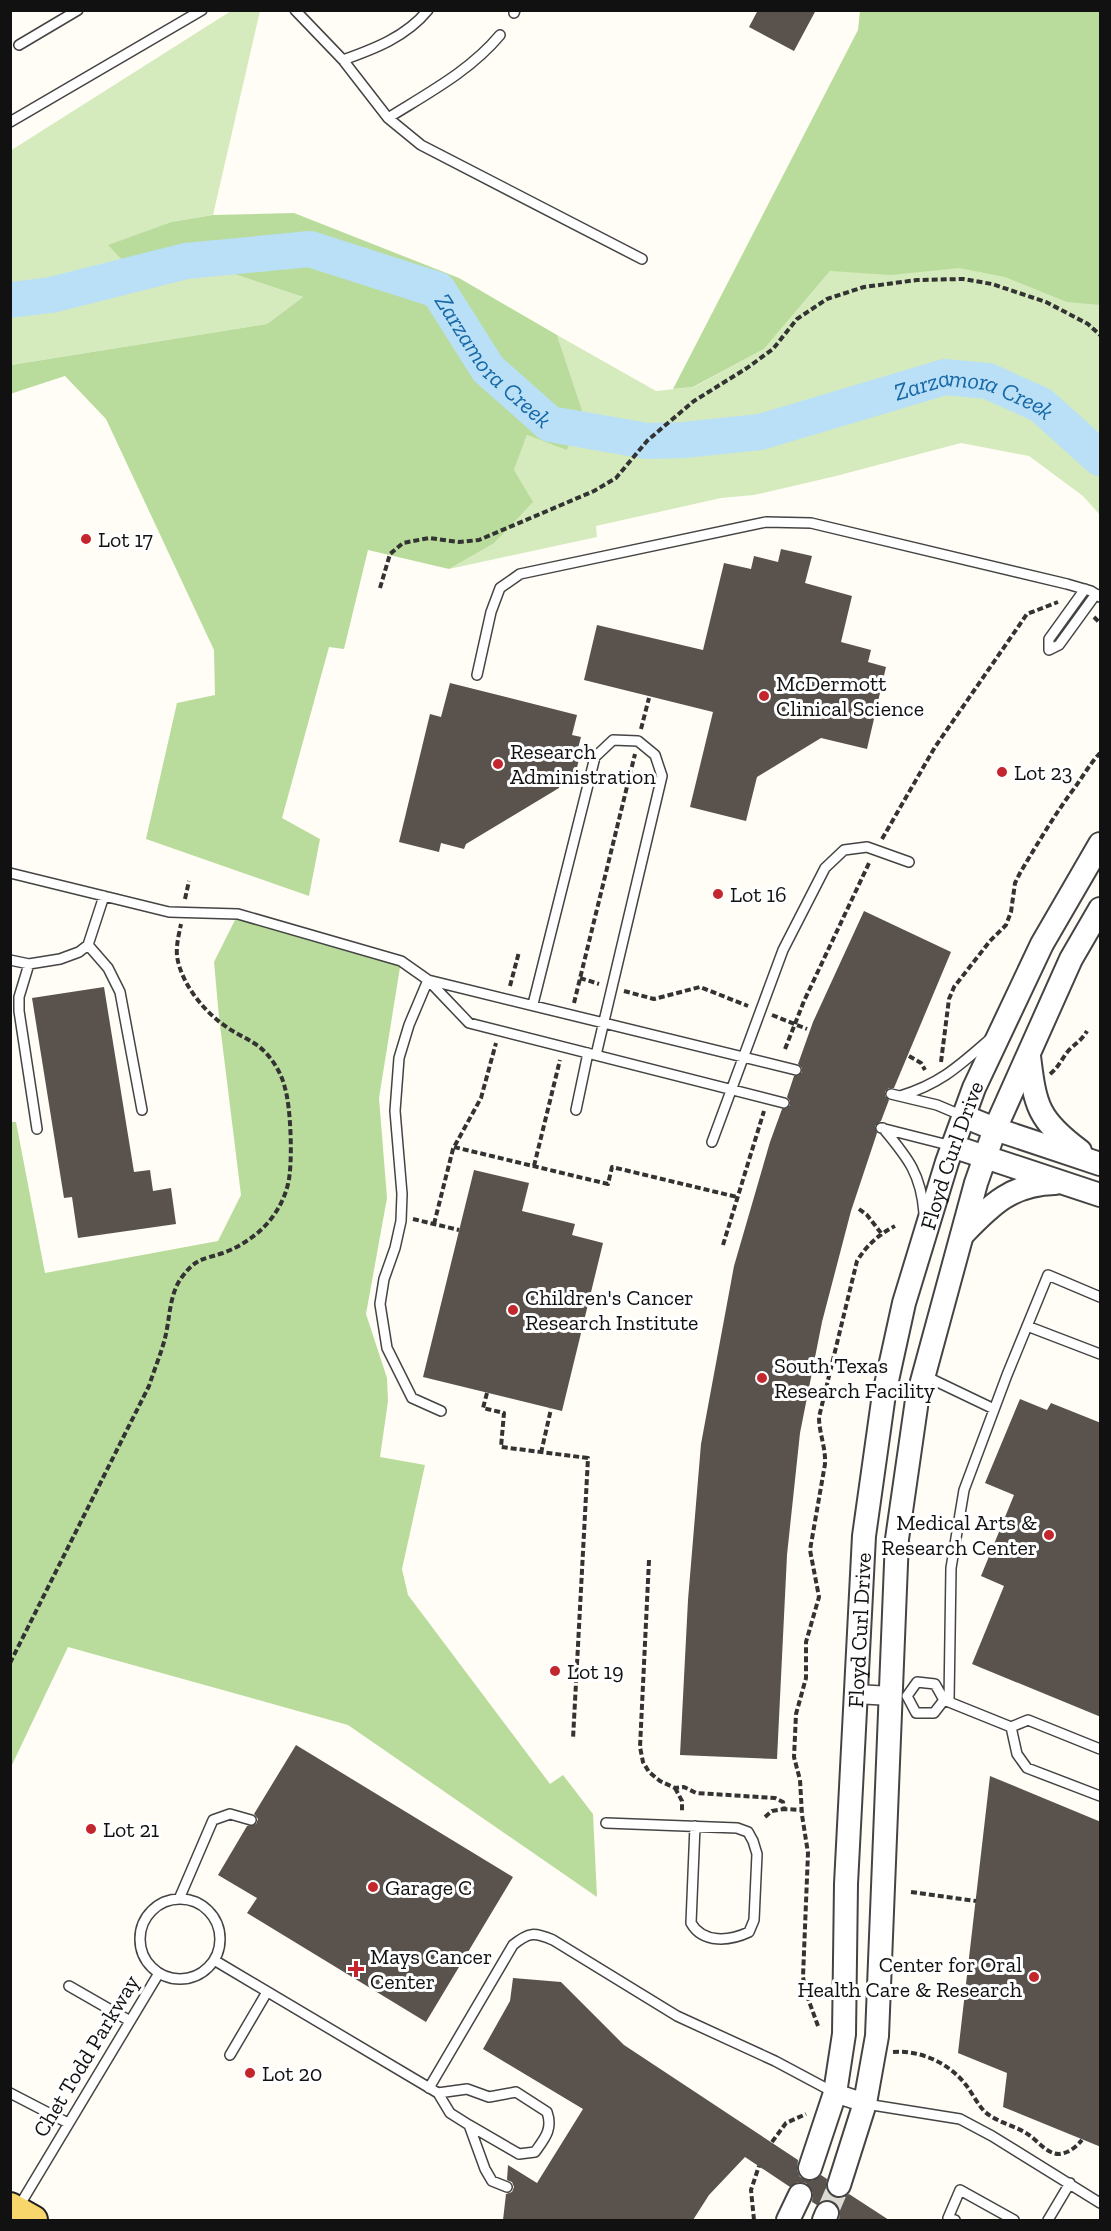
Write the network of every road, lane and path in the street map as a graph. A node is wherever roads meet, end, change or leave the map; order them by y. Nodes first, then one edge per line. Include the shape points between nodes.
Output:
1 (78, 10) edge
2 (202, 10) edge
3 (295, 10) edge
4 (428, 10) edge
5 (500, 35) dead end
6 (19, 45) dead end
7 (343, 60) junction
8 (388, 118) junction
9 (10, 122) edge
10 (642, 259) dead end
11 (1101, 335) edge
12 (380, 588) dead end
13 (1085, 590) junction
14 (1098, 596) edge
15 (1074, 604) junction
16 (1084, 610) junction
17 (1101, 623) edge
18 (477, 675) dead end
19 (649, 698) dead end
20 (638, 741) junction
21 (1101, 753) edge
22 (1101, 844) edge
23 (876, 850) junction
24 (909, 862) dead end
25 (10, 873) edge
26 (189, 881) dead end
27 (104, 896) junction
28 (1101, 909) edge
29 (183, 912) junction
30 (88, 945) junction
31 (519, 952) dead end
32 (10, 960) edge
33 (29, 964) junction
34 (580, 978) junction
35 (428, 980) junction
36 (612, 987) junction
37 (507, 998) junction
38 (533, 1004) junction
39 (745, 1005) dead end
40 (571, 1014) junction
41 (775, 1016) dead end
42 (604, 1022) junction
43 (795, 1024) junction
44 (1003, 1027) junction
45 (807, 1029) dead end
46 (499, 1031) junction
47 (1087, 1031) dead end
48 (563, 1047) junction
49 (785, 1049) dead end
50 (592, 1054) junction
51 (909, 1056) dead end
52 (1029, 1056) junction
53 (742, 1057) junction
54 (940, 1063) dead end
55 (925, 1070) dead end
56 (796, 1071) dead end
57 (1047, 1076) dead end
58 (730, 1089) junction
59 (784, 1103) dead end
60 (142, 1110) dead end
61 (576, 1110) dead end
62 (764, 1110) dead end
63 (963, 1116) junction
64 (37, 1129) dead end
65 (995, 1129) junction
66 (712, 1142) dead end
67 (952, 1146) junction
68 (454, 1147) junction
69 (987, 1157) junction
70 (1098, 1163) edge
71 (534, 1166) junction
72 (1064, 1183) junction
73 (1101, 1195) edge
74 (737, 1197) junction
75 (859, 1209) dead end
76 (412, 1219) dead end
77 (434, 1224) junction
78 (895, 1226) dead end
79 (459, 1230) dead end
80 (926, 1230) junction
81 (881, 1233) junction
82 (963, 1234) junction
83 (723, 1245) dead end
84 (1101, 1297) edge
85 (1027, 1326) junction
86 (1101, 1354) edge
87 (923, 1376) junction
88 (487, 1393) dead end
89 (551, 1409) dead end
90 (994, 1409) junction
91 (441, 1411) dead end
92 (541, 1452) junction
93 (650, 1560) dead end
94 (10, 1663) edge
95 (856, 1694) junction
96 (899, 1696) junction
97 (947, 1700) junction
98 (1011, 1727) junction
99 (573, 1739) dead end
100 (1101, 1749) edge
101 (675, 1788) junction
102 (1101, 1796) edge
103 (784, 1809) junction
104 (802, 1810) junction
105 (682, 1812) dead end
106 (765, 1817) dead end
107 (251, 1820) dead end
108 (606, 1823) dead end
109 (695, 1826) junction
110 (911, 1893) dead end
111 (179, 1899) junction
112 (976, 1900) dead end
113 (214, 1960) junction
114 (159, 1973) junction
115 (69, 1986) dead end
116 (267, 1992) junction
117 (130, 2021) junction
118 (818, 2026) dead end
119 (890, 2053) dead end
120 (230, 2055) dead end
121 (429, 2088) junction
122 (10, 2093) edge
123 (438, 2093) junction
124 (835, 2093) junction
125 (865, 2103) junction
126 (812, 2112) dead end
127 (68, 2123) junction
128 (469, 2125) junction
129 (1082, 2140) dead end
130 (772, 2142) dead end
131 (759, 2166) dead end
132 (810, 2168) dead end
133 (1070, 2183) junction
134 (839, 2186) tunnel mouth
135 (507, 2187) dead end
136 (800, 2195) dead end
137 (1101, 2203) edge
138 (18, 2214) edge
139 (951, 2219) edge
140 (754, 2220) edge
141 (788, 2220) edge
142 (1014, 2220) edge
143 (1048, 2220) edge

1 - 6 lane
2 - 9 lane
3 - 7 lane
4 - 7 lane via 403,33 381,46
5 - 8 lane via 458,74
7 - 8 lane
8 - 10 lane via 421,145
11 - 12 path via 1046,302 963,279 864,287 827,298 797,319 772,349 694,401 662,428 616,478 479,540 429,538 403,543 390,554
13 - 14 lane
13 - 15 lane
13 - 18 lane via 811,523 766,522 520,574 500,588
14 - 16 lane
15 - 16 lane via 1049,639 1050,650 1059,645
15 - 23 path via 1065,600 1027,614 935,747
16 - 17 path
19 - 20 path
20 - 34 path
20 - 36 lane via 655,754 662,776
20 - 38 lane via 613,740 596,757
21 - 54 path via 1086,768 1020,873 1006,925 954,987 946,1009
22 - 44 street, Floyd Curl Drive via 1042,944
23 - 24 lane
23 - 43 path
23 - 53 lane via 844,850 825,868 783,950
25 - 27 lane
26 - 29 path
27 - 29 lane
27 - 30 lane
28 - 52 street, Floyd Curl Drive via 1071,959
29 - 35 lane via 238,914 401,961
29 - 94 path via 177,956 184,979 211,1014 229,1029 252,1040 279,1070 286,1090 289,1182 280,1209 249,1241 196,1261 180,1280 149,1386
30 - 33 lane via 60,959
30 - 60 lane via 108,968 120,992
31 - 37 path
32 - 33 lane
33 - 64 lane via 19,1011
34 - 36 path
34 - 40 path
35 - 37 lane
35 - 46 lane via 469,1023
35 - 91 lane via 399,1058 395,1112 401,1221 380,1304 387,1348 412,1398
36 - 39 path via 654,999 700,987
36 - 42 lane
37 - 38 lane
38 - 40 lane
40 - 42 lane
41 - 43 path
42 - 50 lane
42 - 53 lane
43 - 45 path
43 - 49 path
44 - 63 street, Floyd Curl Drive
44 - 63 lane via 940,1080 923,1089 896,1095
46 - 48 lane
46 - 68 path via 481,1098
47 - 57 path via 1057,1070
48 - 50 lane
48 - 71 path
50 - 58 lane
50 - 61 lane
51 - 55 path
52 - 65 street, Floyd Curl Drive
52 - 70 street via 1039,1109 1055,1133
53 - 56 lane
53 - 58 lane
58 - 59 lane
58 - 66 lane
62 - 74 path
63 - 65 street
63 - 67 street, Floyd Curl Drive
65 - 69 street, Floyd Curl Drive
65 - 70 street
67 - 69 street
67 - 80 street, Floyd Curl Drive
67 - 80 lane via 881,1127 916,1174 923,1195
68 - 71 path
68 - 77 path
69 - 72 street
69 - 82 street, Floyd Curl Drive
71 - 74 path via 608,1184 612,1167
72 - 73 street
72 - 82 street via 1038,1183 1015,1190
74 - 83 path
75 - 81 path
76 - 77 path
77 - 79 path
78 - 81 path
80 - 95 street, Floyd Curl Drive via 904,1303 882,1406 864,1536
81 - 104 path via 856,1261 819,1417 825,1464 810,1550 819,1597 806,1642 806,1678 796,1714 794,1757
82 - 87 street, Floyd Curl Drive
84 - 85 lane via 1048,1275
85 - 86 lane
85 - 90 lane
87 - 90 lane
87 - 96 street, Floyd Curl Drive via 916,1400 897,1539
88 - 92 path via 483,1408 504,1413 501,1447
89 - 92 path
90 - 97 lane via 964,1490 951,1568
92 - 99 path via 588,1458
93 - 101 path via 640,1747 649,1772
95 - 96 street
95 - 124 street, Floyd Curl Drive via 846,1884 844,2034
96 - 97 lane via 916,1713 934,1713
96 - 97 lane via 917,1682 935,1684
96 - 125 street, Floyd Curl Drive via 877,2036
97 - 98 lane
98 - 100 lane via 1028,1720
98 - 102 lane via 1017,1755 1026,1768
101 - 103 path via 775,1798 783,1802
101 - 105 path via 682,1801
103 - 104 path
103 - 106 path
104 - 118 path via 808,1853 804,1977
107 - 111 lane via 230,1814 213,1820
108 - 109 lane
109 - 109 lane via 736,1828 748,1832 753,1841 754,1920 749,1932 725,1939 708,1937 691,1923
110 - 112 path
111 - 113 lane via 192,1900 213,1916 221,1942
111 - 114 lane via 156,1907 142,1929 143,1954
113 - 114 lane via 199,1975 185,1979
113 - 116 lane
114 - 117 lane, Chet Todd Parkway
115 - 117 lane
116 - 120 lane
116 - 121 lane
117 - 127 lane, Chet Todd Parkway
119 - 129 path via 923,2055 944,2065 957,2074 985,2112 1026,2133 1049,2151 1068,2152
121 - 123 lane
121 - 124 lane via 513,1946 524,1936 538,1934 676,2016
122 - 127 lane
123 - 128 lane via 450,2113
123 - 128 lane via 467,2089 489,2097 516,2092 547,2112 551,2124 535,2152 519,2154
124 - 125 street
124 - 132 street, Floyd Curl Drive
125 - 133 lane via 960,2119
125 - 134 street, Floyd Curl Drive
126 - 130 path via 786,2123
127 - 138 lane, Chet Todd Parkway
128 - 135 lane via 492,2181
131 - 140 path via 751,2190
133 - 137 lane
133 - 143 lane
136 - 141 street
139 - 142 lane via 960,2190

